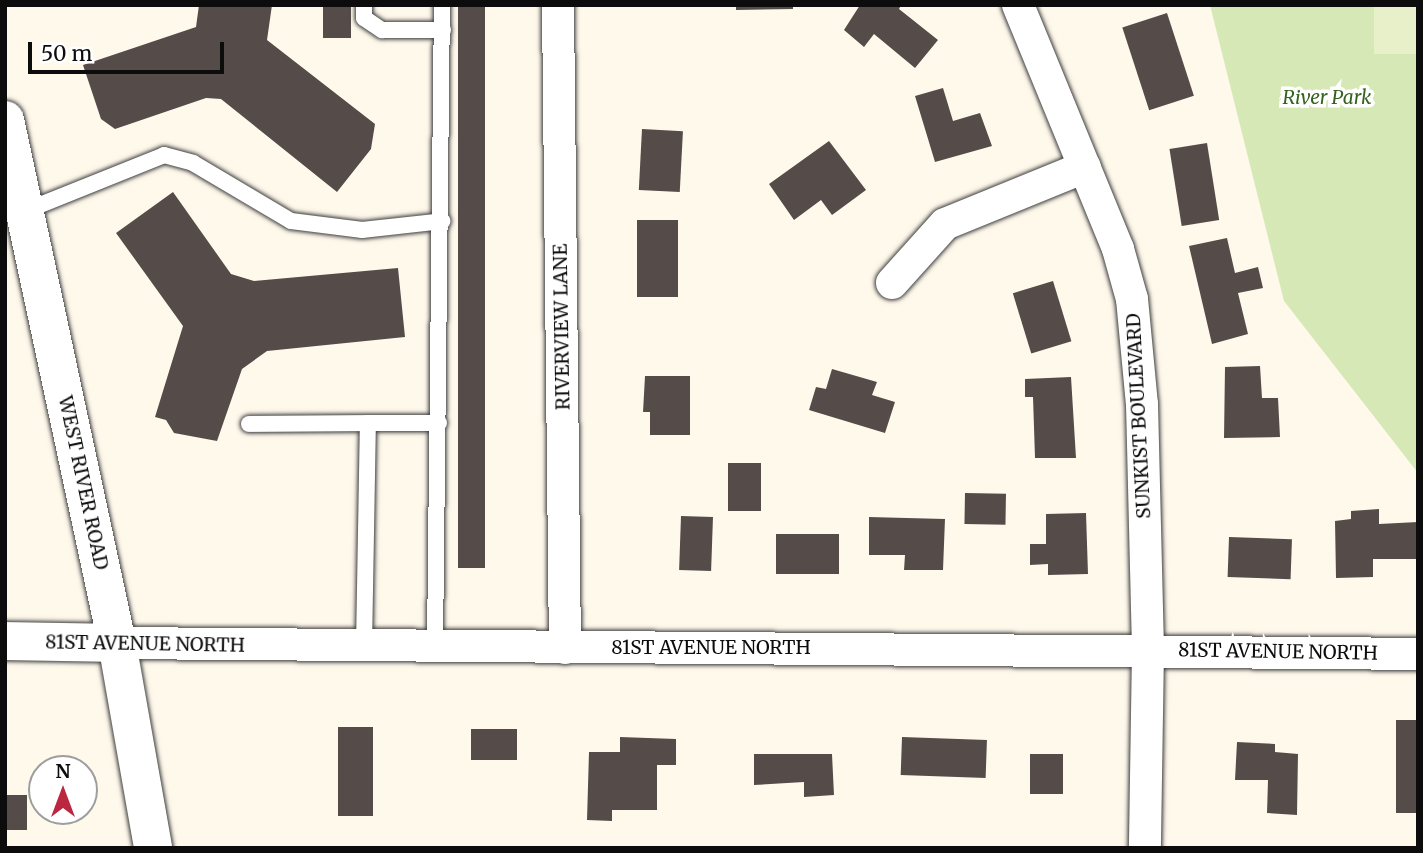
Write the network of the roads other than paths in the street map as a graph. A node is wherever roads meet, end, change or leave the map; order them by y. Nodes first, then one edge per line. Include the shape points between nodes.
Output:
1 (364, 5) edge
2 (442, 5) edge
3 (558, 5) edge
4 (1018, 5) edge
5 (443, 30) junction
6 (5, 120) edge
7 (1085, 167) junction
8 (25, 211) junction
9 (443, 221) junction
10 (892, 283) dead end
11 (368, 423) junction
12 (439, 423) junction
13 (249, 424) dead end
14 (5, 641) edge
15 (117, 643) junction
16 (364, 646) junction
17 (435, 646) junction
18 (565, 648) junction
19 (1148, 650) junction
20 (1418, 654) edge
21 (153, 848) edge
22 (1145, 848) edge

1 - 5 lane via 364,18 382,30
2 - 5 lane
3 - 18 street, RIVERVIEW LANE
4 - 7 street, SUNKIST BOULEVARD
5 - 9 lane
6 - 8 street, WEST RIVER ROAD
7 - 10 street via 945,224
7 - 19 street, SUNKIST BOULEVARD via 1118,249 1139,350
8 - 9 lane via 164,155 194,163 291,221 362,230
8 - 15 street, WEST RIVER ROAD
9 - 12 lane
11 - 12 lane
11 - 13 lane
11 - 16 lane
12 - 17 lane
14 - 15 street, 81ST AVENUE NORTH
15 - 16 street, 81ST AVENUE NORTH
15 - 21 street, WEST RIVER ROAD
16 - 17 street, 81ST AVENUE NORTH
17 - 18 street, 81ST AVENUE NORTH
18 - 19 street, 81ST AVENUE NORTH
19 - 20 street, 81ST AVENUE NORTH
19 - 22 street, SUNKIST BOULEVARD

